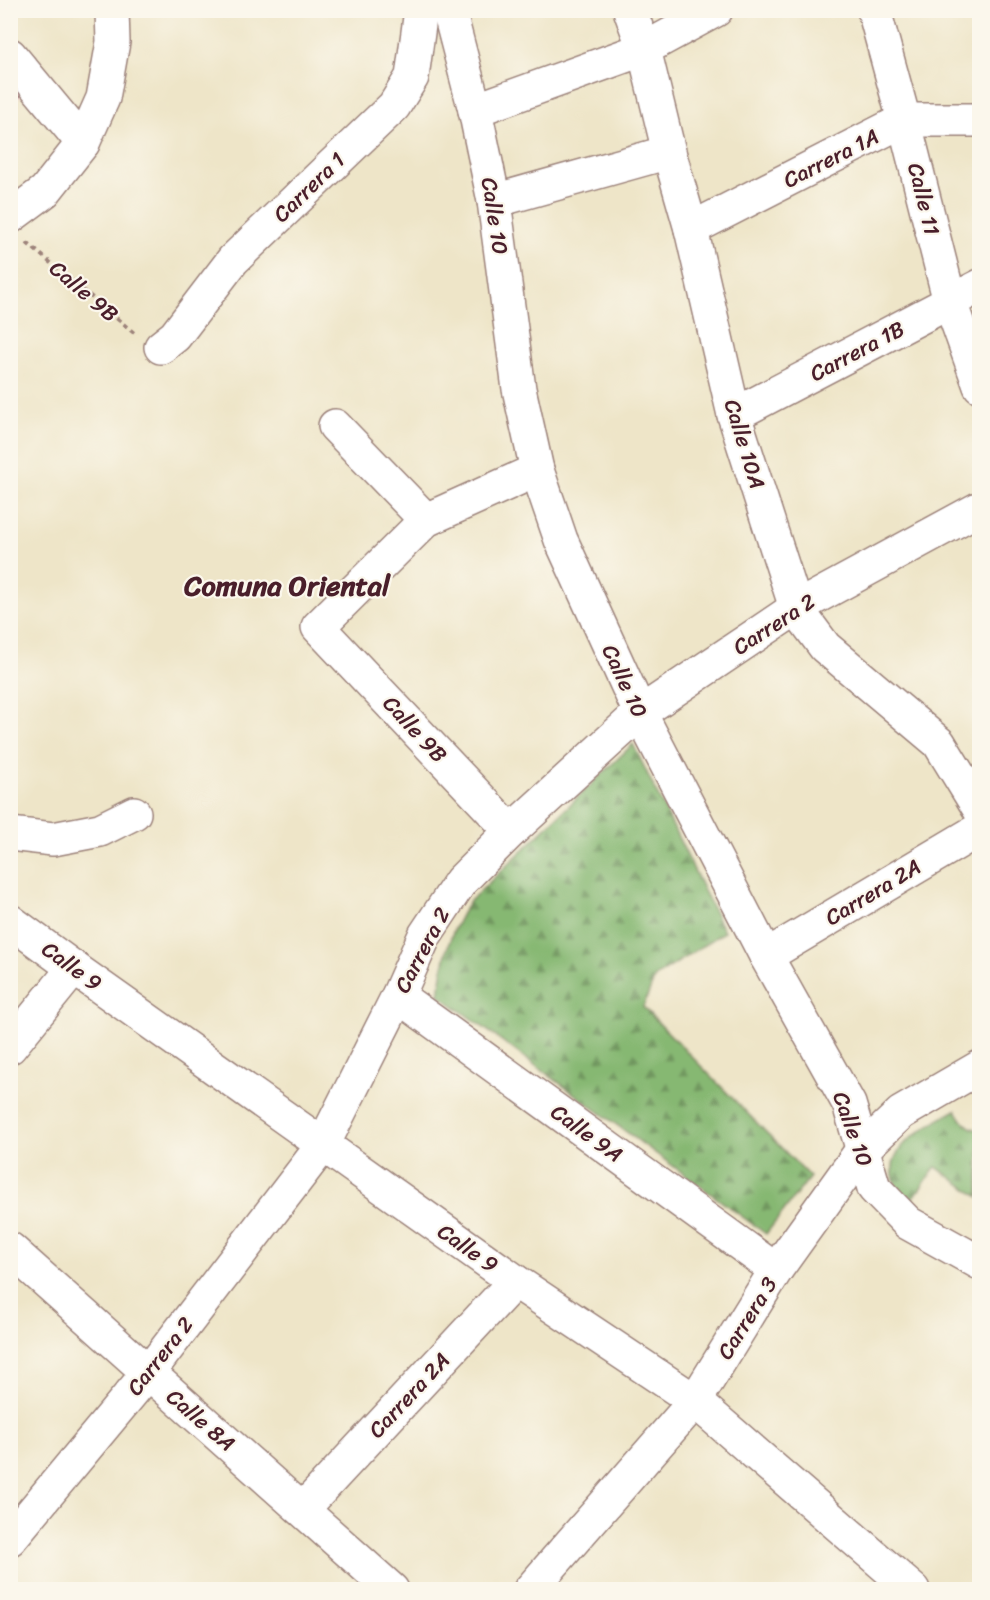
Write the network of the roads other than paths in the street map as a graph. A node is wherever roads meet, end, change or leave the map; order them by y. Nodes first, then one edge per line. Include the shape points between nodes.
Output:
1 (112, 10) edge
2 (421, 10) edge
3 (449, 10) edge
4 (630, 10) edge
5 (716, 10) edge
6 (874, 10) edge
7 (644, 49) junction
8 (10, 55) edge
9 (474, 110) junction
10 (904, 120) junction
11 (980, 120) edge
12 (83, 143) junction
13 (669, 152) junction
14 (494, 201) junction
15 (15, 227) edge
16 (691, 229) junction
17 (980, 286) edge
18 (950, 302) junction
19 (161, 347) road end
20 (980, 386) edge
21 (734, 415) junction
22 (335, 426) dead end
23 (537, 470) junction
24 (980, 508) edge
25 (426, 520) junction
26 (796, 608) junction
27 (640, 713) junction
28 (980, 810) edge
29 (134, 813) dead end
30 (980, 829) edge
31 (511, 831) junction
32 (10, 834) edge
33 (10, 921) edge
34 (766, 956) junction
35 (75, 969) junction
36 (398, 996) junction
37 (10, 1047) edge
38 (980, 1067) edge
39 (323, 1145) junction
40 (862, 1150) junction
41 (10, 1249) edge
42 (980, 1263) edge
43 (776, 1270) junction
44 (514, 1281) junction
45 (148, 1373) junction
46 (695, 1401) junction
47 (303, 1509) junction
48 (10, 1539) edge
49 (392, 1590) edge
50 (530, 1590) edge
51 (913, 1590) edge

1 - 12 street via 113,42 103,98
2 - 19 street, Carrera 1 via 412,77 394,106 233,260 176,336
3 - 9 street, Calle 10
4 - 7 street, Calle 10A
5 - 7 street
6 - 10 street, Calle 11
7 - 9 street
7 - 13 street, Calle 10A
8 - 12 street
9 - 14 street, Calle 10
10 - 11 street, Carrera 1A
10 - 16 street, Carrera 1A
10 - 18 street, Calle 11
12 - 15 street
13 - 14 street
13 - 16 street, Calle 10A
14 - 23 street, Calle 10 via 519,389
16 - 21 street, Calle 10A
17 - 18 street, Carrera 1B
18 - 20 street, Calle 11
18 - 21 street, Carrera 1B
21 - 26 street, Calle 10A
22 - 25 street
23 - 25 street
23 - 27 street, Calle 10 via 561,540
24 - 26 street, Carrera 2
25 - 31 street, Calle 9B via 318,627
26 - 27 street, Carrera 2
26 - 28 street, Calle 10A via 825,647 939,743
27 - 31 street, Carrera 2
27 - 34 street, Calle 10
29 - 32 street via 100,830 53,839
30 - 34 street, Carrera 2A
31 - 36 street, Carrera 2 via 461,881 425,935
33 - 35 street, Calle 9
34 - 40 street, Calle 10 via 849,1104
35 - 37 street
35 - 39 street, Calle 9
36 - 39 street, Carrera 2
36 - 43 street, Calle 9A
38 - 40 street, Carrera 3 via 901,1113
39 - 44 street, Calle 9
39 - 45 street, Carrera 2
40 - 42 street, Calle 10 via 874,1188 908,1223
40 - 43 street, Carrera 3
41 - 45 street, Calle 8A
43 - 46 street, Carrera 3
44 - 46 street, Calle 9
44 - 47 street, Carrera 2A
45 - 47 street, Calle 8A
45 - 48 street, Carrera 2
46 - 50 street, Carrera 3
46 - 51 street, Calle 9
47 - 49 street, Calle 8A

